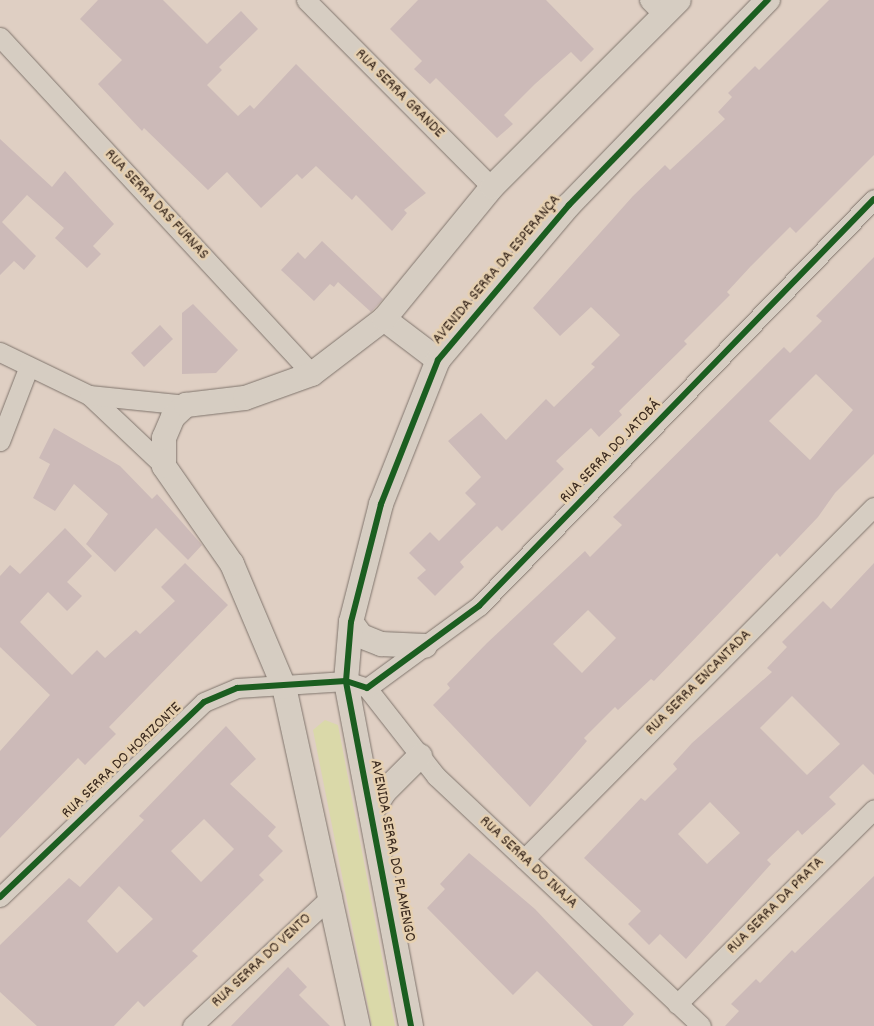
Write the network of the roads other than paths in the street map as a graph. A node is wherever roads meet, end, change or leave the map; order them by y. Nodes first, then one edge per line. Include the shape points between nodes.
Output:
1 (306, 0) edge
2 (768, 0) edge
3 (664, 5) edge
4 (0, 37) edge
5 (492, 187) junction
6 (874, 199) edge
7 (384, 319) junction
8 (0, 352) edge
9 (438, 360) junction
10 (29, 366) junction
11 (312, 374) junction
12 (89, 395) junction
13 (186, 405) junction
14 (0, 441) edge
15 (164, 466) junction
16 (874, 507) edge
17 (351, 622) junction
18 (425, 646) junction
19 (356, 684) junction
20 (284, 687) junction
21 (420, 756) junction
22 (874, 809) edge
23 (371, 814) junction
24 (524, 860) junction
25 (332, 896) junction
26 (0, 897) edge
27 (677, 1004) junction
28 (192, 1026) edge
29 (358, 1026) edge
30 (411, 1026) edge
31 (701, 1026) edge

1 - 5 street, RUA SERRA GRANDE
2 - 9 street, AVENIDA SERRA DA ESPERANÇA via 570,205
3 - 5 street
4 - 11 street, RUA SERRA DAS FURNAS
5 - 7 street
6 - 18 street, RUA SERRA DO JATOBÁ via 479,606
7 - 9 street
7 - 11 street
8 - 10 street
9 - 17 street, AVENIDA SERRA DA ESPERANÇA via 381,504
10 - 12 street
10 - 14 street
11 - 13 street via 245,398
12 - 13 street
12 - 15 street
13 - 15 street via 173,417 164,438
15 - 20 street via 232,564
16 - 24 street, RUA SERRA ENCANTADA
17 - 18 street via 361,636 381,644
17 - 19 street, AVENIDA SERRA DA ESPERANÇA
18 - 19 street, RUA SERRA DO JATOBÁ
19 - 20 street, RUA SERRA DO HORIZONTE
19 - 21 street, RUA SERRA DO INAJA
19 - 23 street, AVENIDA SERRA DO FLAMENGO
20 - 25 street
20 - 26 street, RUA SERRA DO HORIZONTE via 237,688 204,702
21 - 23 street via 384,792
21 - 24 street, RUA SERRA DO INAJA via 436,776
22 - 27 street, RUA SERRA DA PRATA
23 - 30 street, AVENIDA SERRA DO FLAMENGO
24 - 27 street, RUA SERRA DO INAJA
25 - 28 street, RUA SERRA DO VENTO
25 - 29 street
27 - 31 street, RUA SERRA DO INAJA

